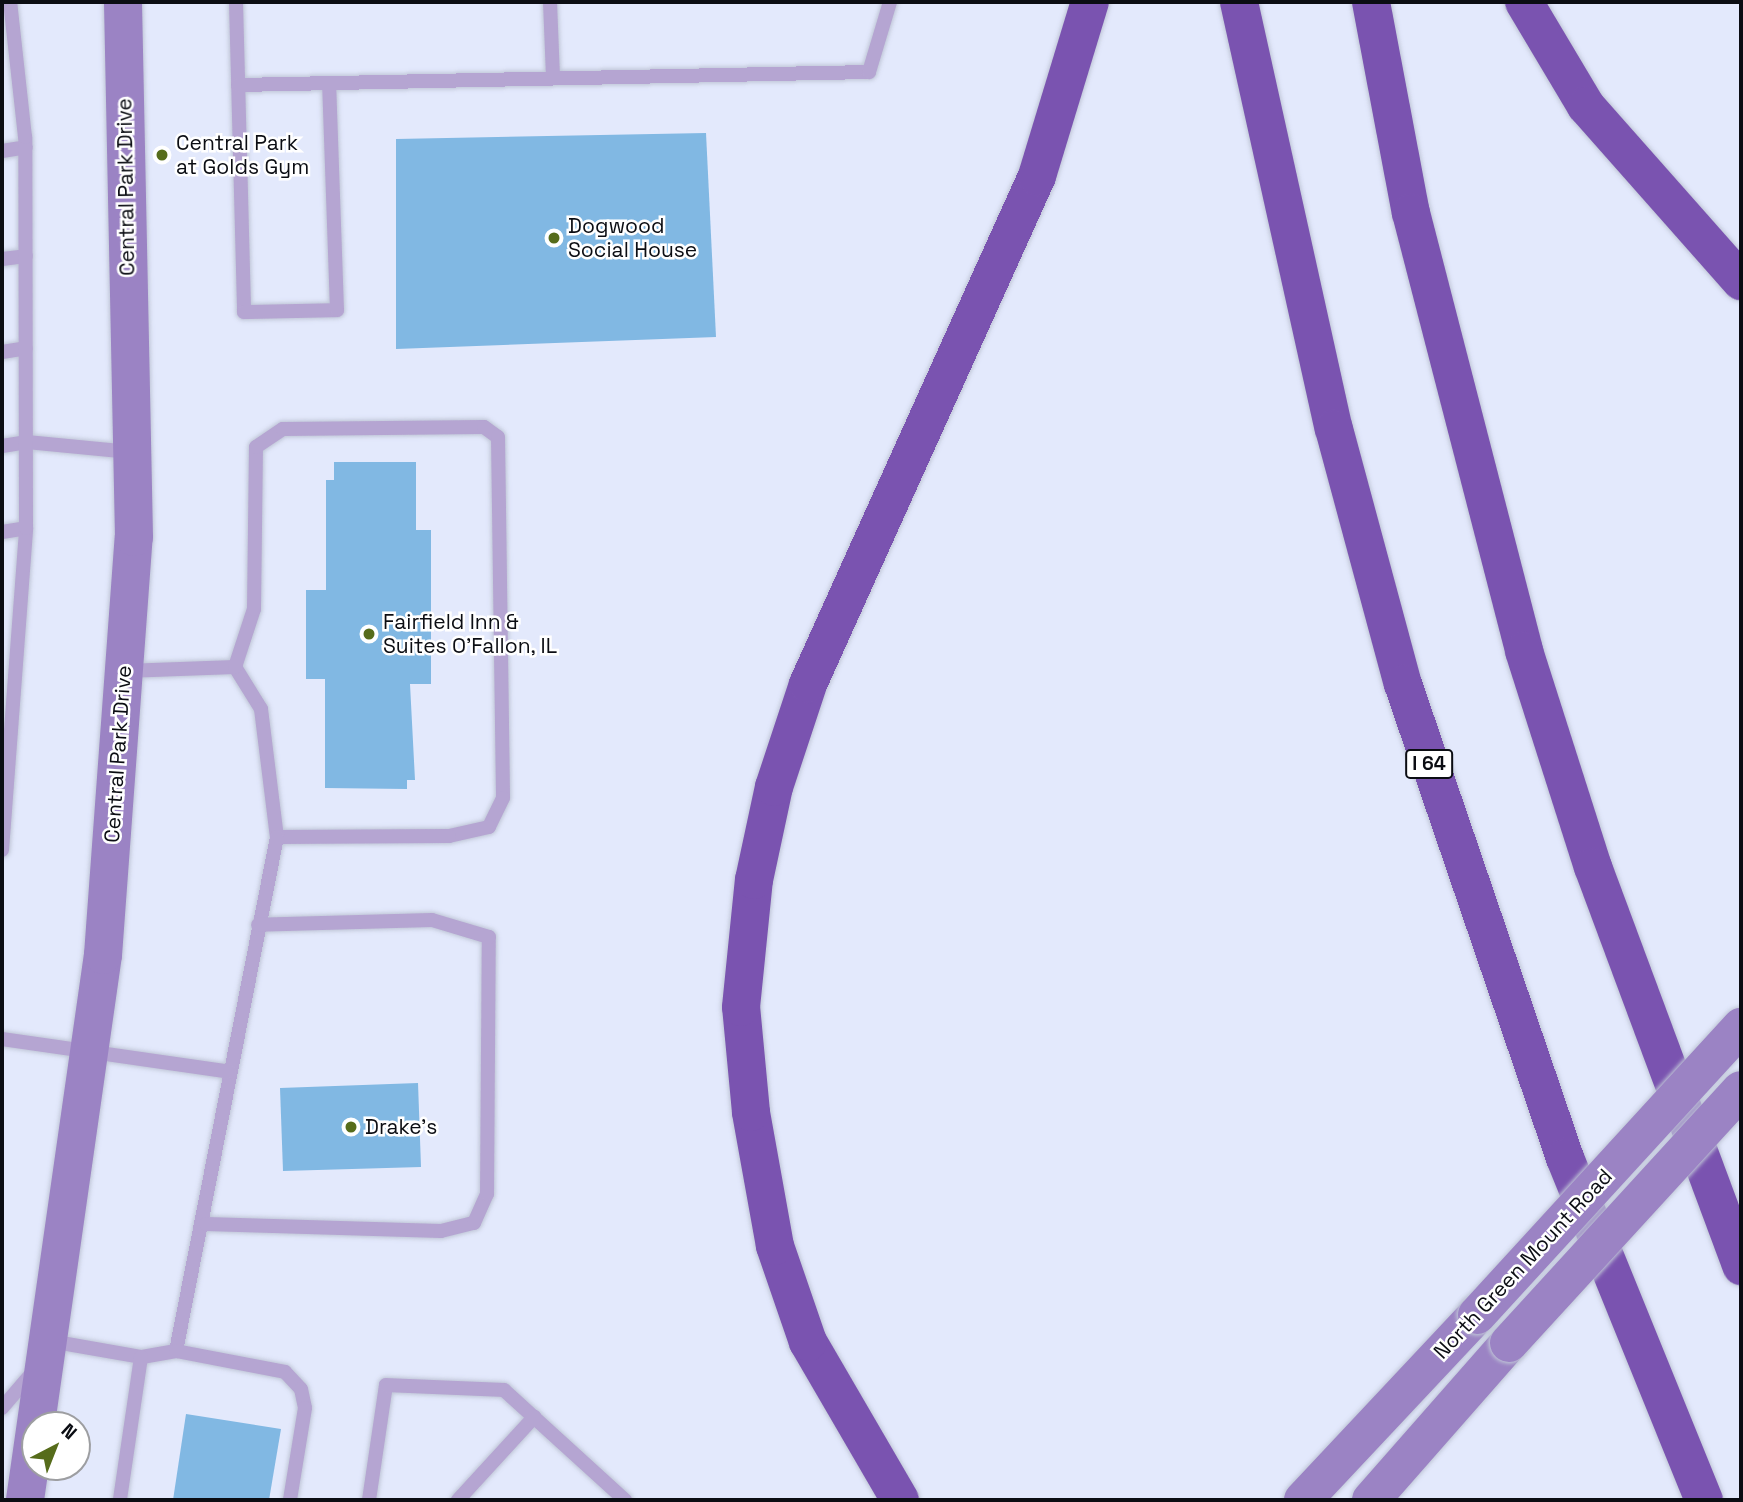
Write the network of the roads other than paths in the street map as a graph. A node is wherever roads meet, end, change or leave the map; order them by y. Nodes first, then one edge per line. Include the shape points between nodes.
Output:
1 (10, 2) edge
2 (122, 2) edge
3 (236, 2) edge
4 (550, 2) edge
5 (890, 2) edge
6 (1090, 2) edge
7 (1239, 2) edge
8 (1371, 2) edge
9 (1524, 2) edge
10 (9, 60) edge
11 (553, 77) junction
12 (328, 83) junction
13 (238, 85) junction
14 (26, 147) junction
15 (2, 151) edge
16 (26, 256) junction
17 (2, 259) edge
18 (1741, 281) edge
19 (26, 348) junction
20 (2, 352) edge
21 (26, 442) junction
22 (2, 446) edge
23 (132, 453) junction
24 (26, 528) junction
25 (2, 532) edge
26 (18, 632) junction
27 (2, 636) edge
28 (235, 667) junction
29 (124, 671) junction
30 (6, 733) edge
31 (3, 830) edge
32 (277, 837) junction
33 (2, 850) edge
34 (258, 925) junction
35 (1741, 1027) edge
36 (2, 1039) edge
37 (89, 1052) junction
38 (230, 1072) junction
39 (1741, 1090) edge
40 (206, 1224) junction
41 (1741, 1266) edge
42 (45, 1350) junction
43 (176, 1351) junction
44 (141, 1357) junction
45 (2, 1408) edge
46 (534, 1417) junction
47 (25, 1500) edge
48 (120, 1500) edge
49 (290, 1500) edge
50 (369, 1500) edge
51 (458, 1500) edge
52 (625, 1500) edge
53 (900, 1500) edge
54 (1303, 1500) edge
55 (1371, 1500) edge
56 (1704, 1500) edge

1 - 10 lane
2 - 23 street, Central Park Drive
3 - 13 lane
4 - 11 lane
5 - 11 lane via 869,72
6 - 53 highway via 1037,176 808,684 774,786 754,880 741,1007 751,1112 775,1245 808,1342
7 - 56 highway, I 64 via 1315,349 1403,684 1564,1158
8 - 41 highway via 1411,212 1524,651 1593,867
9 - 18 highway via 1586,106
10 - 14 lane
11 - 12 lane
12 - 13 lane
12 - 13 lane via 337,310 244,312
14 - 15 lane
14 - 16 lane
16 - 17 lane
16 - 19 lane
19 - 20 lane
19 - 21 lane
21 - 22 lane
21 - 23 lane
21 - 24 lane
23 - 29 street, Central Park Drive via 134,537
24 - 25 lane
24 - 26 lane
26 - 27 lane
26 - 30 lane
28 - 29 lane
28 - 32 lane via 261,709
28 - 32 lane via 254,609 256,447 283,429 484,427 498,437 506,710 503,798 489,827 449,836
29 - 37 street, Central Park Drive via 103,955
30 - 31 lane
31 - 33 lane
32 - 34 lane
34 - 38 lane
34 - 40 lane via 432,920 489,937 487,1194 474,1223 441,1231
35 - 54 street, North Green Mount Road, bridge
36 - 37 lane
37 - 38 lane
37 - 42 street, Central Park Drive
38 - 40 lane
39 - 55 street, North Green Mount Road, bridge
40 - 43 lane
42 - 44 lane
42 - 45 lane
42 - 47 street, Central Park Drive
43 - 44 lane
43 - 49 lane via 285,1372 301,1389 305,1408
44 - 48 lane
46 - 50 lane via 504,1390 386,1385
46 - 51 lane
46 - 52 lane

